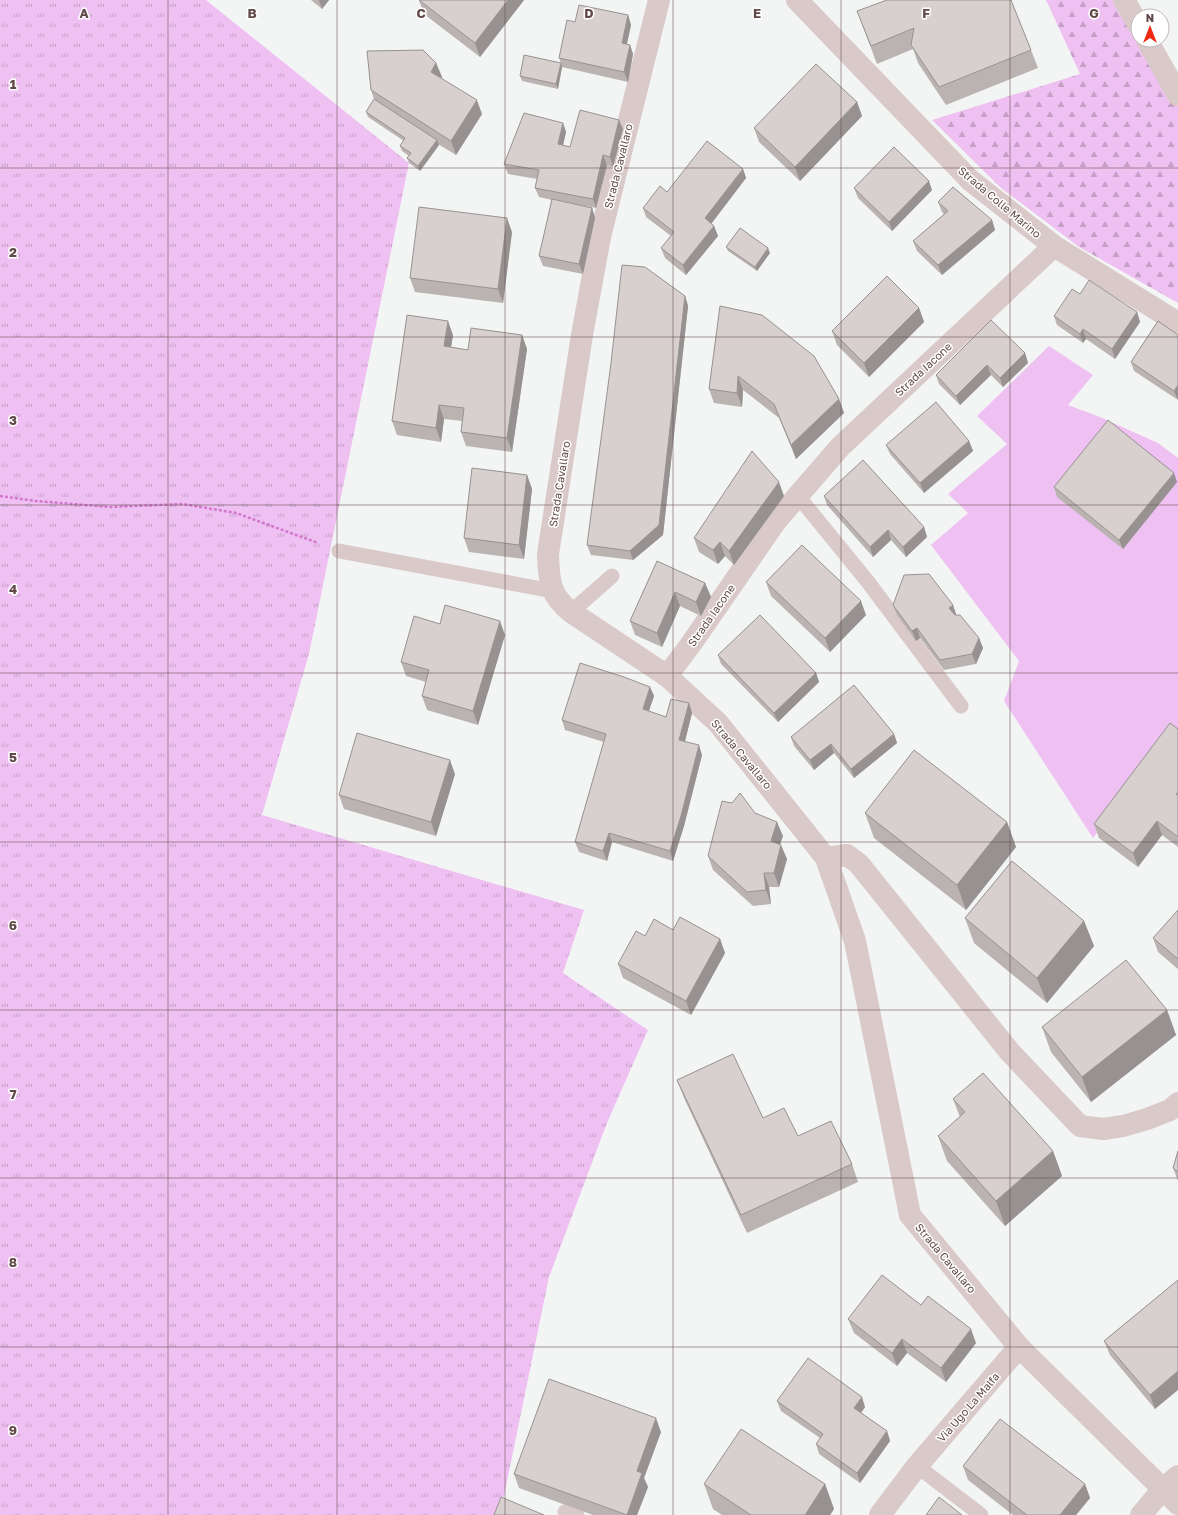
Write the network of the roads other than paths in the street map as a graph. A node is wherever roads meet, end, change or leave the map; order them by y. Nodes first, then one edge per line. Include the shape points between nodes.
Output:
1 (659, 0) edge
2 (797, 0) edge
3 (1124, 0) edge
4 (1130, 10) edge
5 (1152, 48) edge
6 (1178, 95) edge
7 (1054, 246) junction
8 (1178, 323) edge
9 (798, 496) junction
10 (339, 551) road end
11 (612, 576) dead end
12 (553, 591) junction
13 (571, 612) junction
14 (667, 676) junction
15 (961, 706) dead end
16 (826, 858) junction
17 (1178, 1103) edge
18 (1019, 1347) junction
19 (916, 1466) junction
20 (1173, 1490) edge
21 (880, 1515) edge
22 (981, 1515) edge
23 (1141, 1515) edge

1 - 12 street, Strada Cavallaro via 600,237 582,335 548,554
2 - 7 street, Strada Colle Marino via 970,180
3 - 4 street
5 - 6 street
7 - 8 street, Strada Colle Marino
7 - 9 street, Strada Iacone via 840,446
9 - 14 street, Strada Iacone via 776,521
9 - 15 lane via 868,582
10 - 12 lane
11 - 13 lane
12 - 13 street, Strada Cavallaro via 560,604
13 - 14 street, Strada Cavallaro
14 - 16 street, Strada Cavallaro via 718,723
16 - 17 street via 847,855 859,864 1009,1050 1080,1126 1103,1129 1123,1126 1170,1110
16 - 18 street, Strada Cavallaro via 855,941 910,1215
18 - 19 street, Via Ugo La Malfa
18 - 20 street, Strada Cavallaro
19 - 21 street, Via Ugo La Malfa
19 - 22 lane
20 - 23 street, Strada Cavallaro

